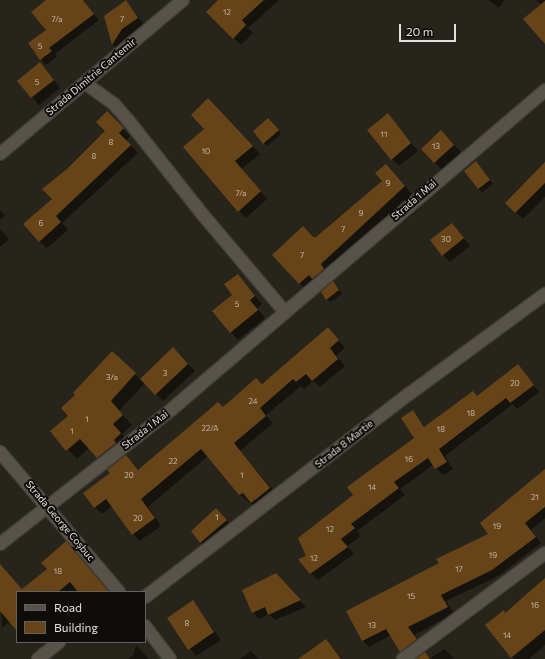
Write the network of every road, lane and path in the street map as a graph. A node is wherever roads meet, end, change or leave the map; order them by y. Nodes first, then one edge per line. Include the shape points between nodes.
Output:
1 (183, 0) edge
2 (85, 83) junction
3 (545, 90) edge
4 (0, 154) edge
5 (545, 294) edge
6 (286, 312) junction
7 (0, 452) edge
8 (49, 506) junction
9 (0, 544) edge
10 (545, 553) edge
11 (118, 591) edge
12 (146, 596) edge
13 (146, 627) edge
14 (58, 643) edge
15 (38, 659) edge
16 (170, 659) edge
17 (403, 659) edge

1 - 2 street, Strada Dimitrie Cantemir
2 - 4 street, Strada Dimitrie Cantemir
2 - 6 street via 114,104
3 - 6 street, Strada 1 Mai
5 - 12 street, Strada 8 Martie via 408,394
6 - 8 street, Strada 1 Mai via 172,409
7 - 8 street, Strada George Coșbuc
8 - 9 street, Strada 1 Mai
8 - 11 street, Strada George Coșbuc
10 - 17 street
13 - 16 street
14 - 15 street

